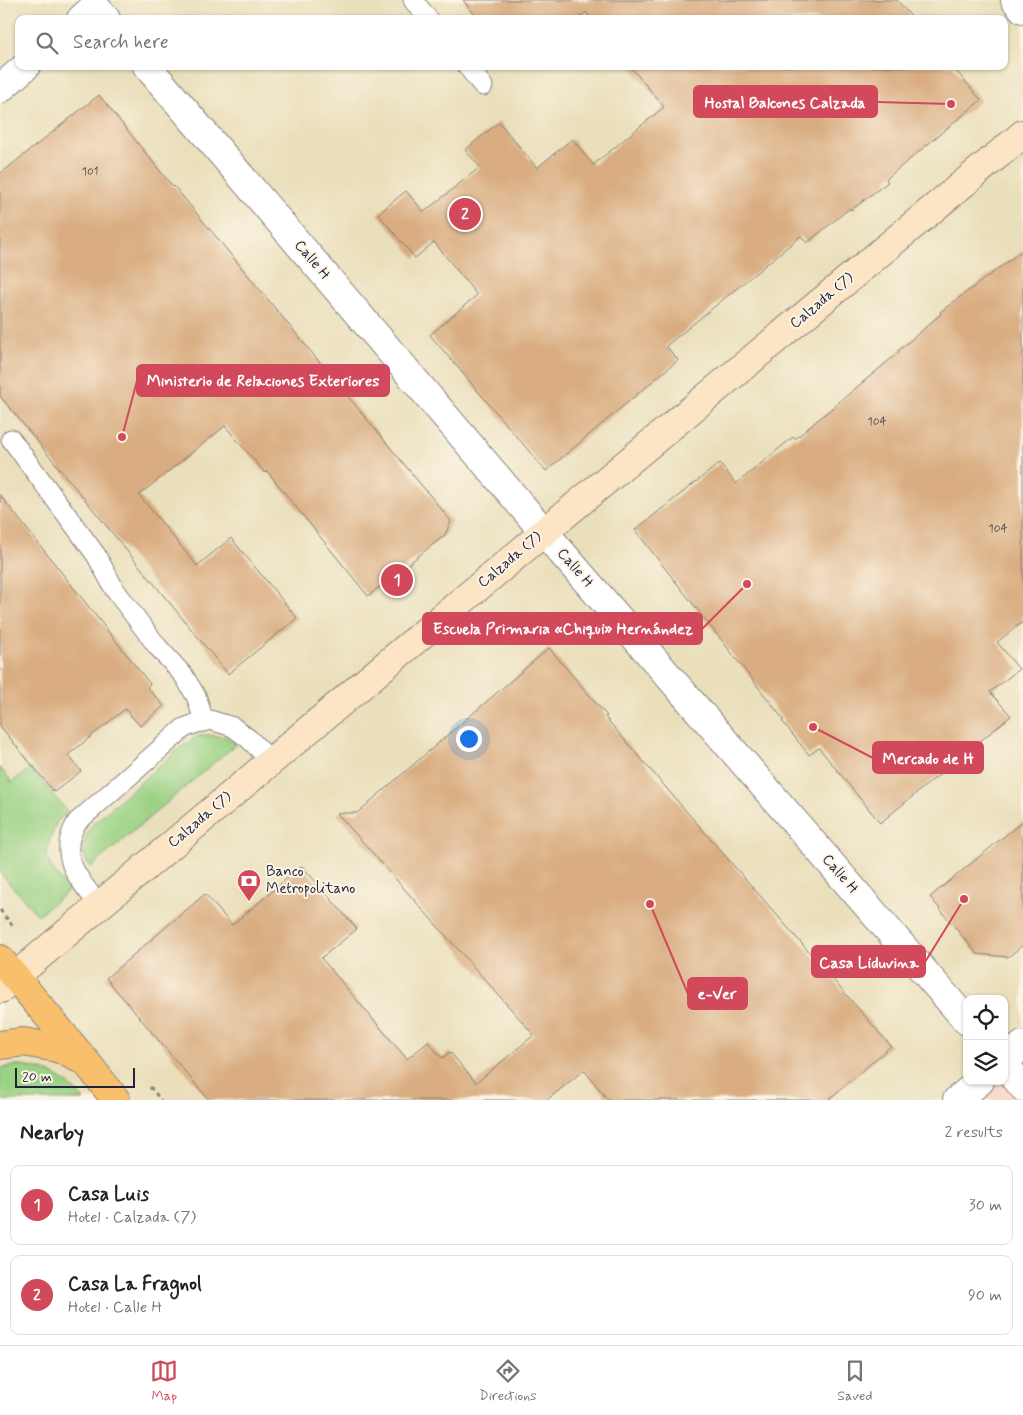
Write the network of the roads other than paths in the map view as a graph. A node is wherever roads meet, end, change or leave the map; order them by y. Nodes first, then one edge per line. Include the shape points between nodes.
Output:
1 (413, 0) edge
2 (1016, 0) edge
3 (1023, 9) edge
4 (425, 15) edge
5 (21, 70) edge
6 (150, 70) edge
7 (470, 70) edge
8 (483, 86) dead end
9 (0, 88) edge
10 (1023, 134) edge
11 (12, 439) dead end
12 (544, 532) junction
13 (204, 722) junction
14 (272, 760) junction
15 (99, 906) junction
16 (5, 975) edge
17 (963, 1016) edge
18 (0, 1044) edge
19 (1023, 1045) edge
20 (1008, 1059) edge
21 (87, 1063) junction
22 (1008, 1068) edge
23 (975, 1085) edge
24 (1023, 1087) edge
25 (116, 1100) edge
26 (957, 1100) edge

1 - 4 lane
2 - 3 street
5 - 9 street
6 - 12 street, Calle H
7 - 8 lane
10 - 12 main road, Calzada (7)
11 - 13 lane via 96,555 115,590 184,676 197,698
12 - 14 main road, Calzada (7)
12 - 17 street, Calle H
13 - 14 lane via 210,720 233,727
13 - 15 lane via 184,728 77,822 70,833 68,846 76,875
14 - 15 main road, Calzada (7)
15 - 16 main road, Calzada (7)
16 - 21 main road
18 - 21 main road via 24,1042 57,1048
19 - 20 street
21 - 25 main road
22 - 24 street
23 - 26 street

